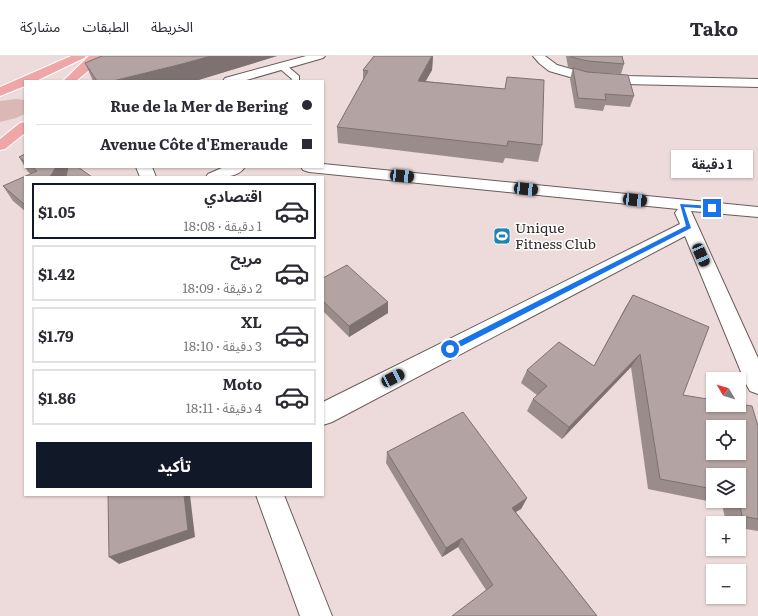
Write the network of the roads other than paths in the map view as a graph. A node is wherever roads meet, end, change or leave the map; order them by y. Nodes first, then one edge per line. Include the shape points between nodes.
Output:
1 (80, 56) edge
2 (95, 56) edge
3 (319, 56) edge
4 (539, 56) edge
5 (282, 66) junction
6 (27, 80) edge
7 (70, 80) edge
8 (233, 80) edge
9 (296, 80) edge
10 (24, 81) edge
11 (758, 83) edge
12 (24, 90) edge
13 (0, 93) edge
14 (24, 126) edge
15 (24, 127) edge
16 (0, 132) edge
17 (0, 146) edge
18 (236, 168) edge
19 (319, 168) edge
20 (216, 176) edge
21 (681, 205) junction
22 (758, 212) edge
23 (689, 227) junction
24 (758, 384) edge
25 (324, 413) edge
26 (270, 496) edge
27 (316, 616) edge

1 - 6 main road
2 - 7 main road
3 - 5 street
4 - 11 street via 553,68 584,77
5 - 8 street
5 - 9 lane
10 - 13 main road
12 - 13 main road
14 - 16 main road
15 - 17 main road
18 - 20 street
19 - 21 street
21 - 22 street
21 - 23 street
23 - 24 street
23 - 25 street
26 - 27 street

